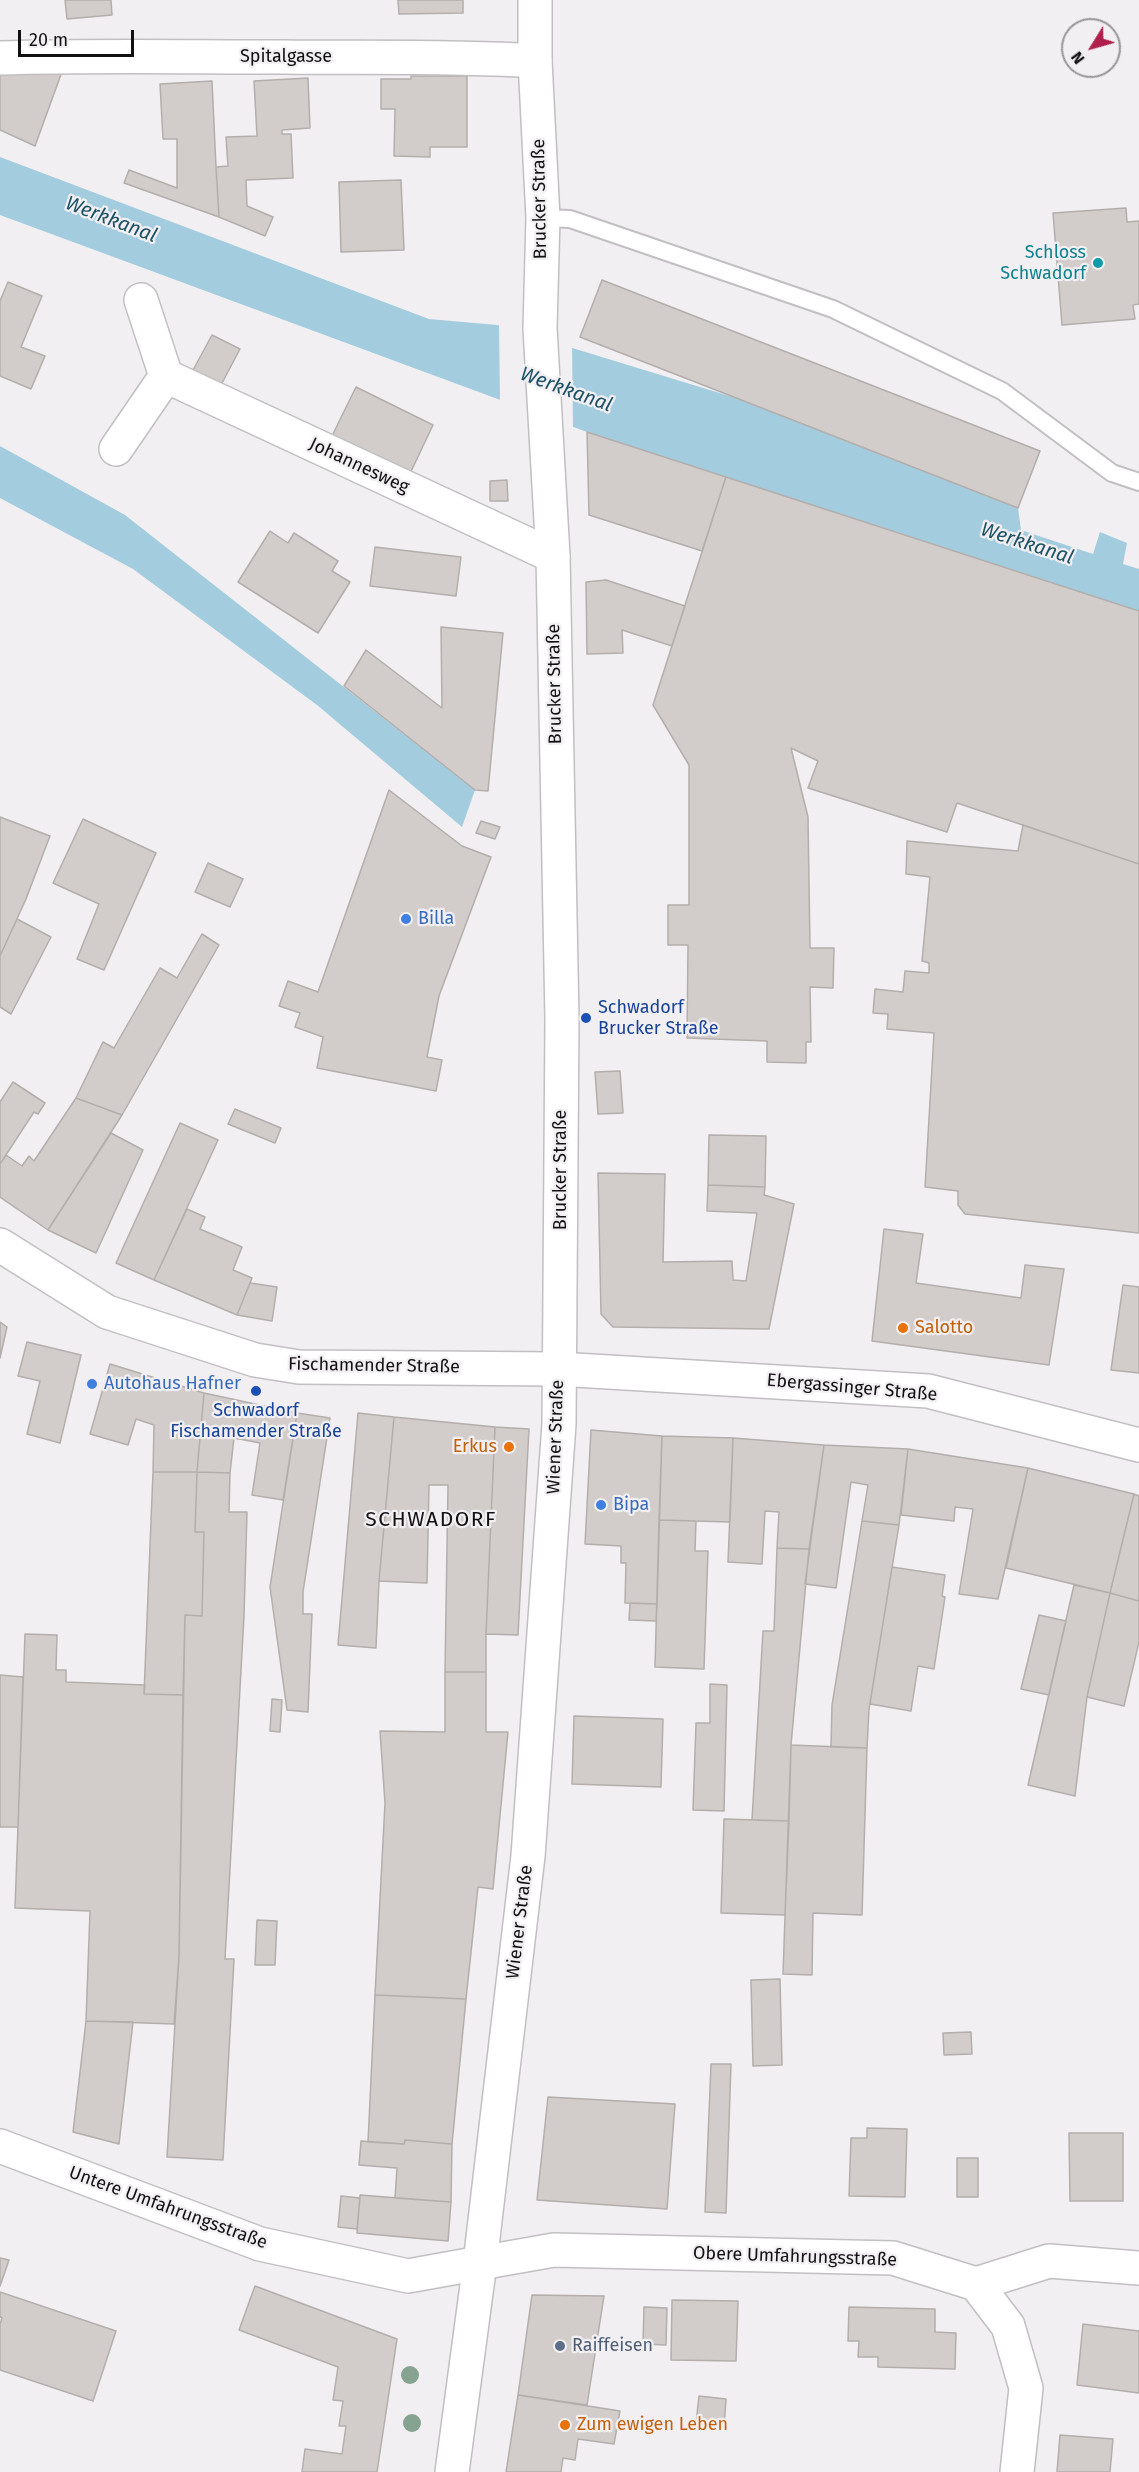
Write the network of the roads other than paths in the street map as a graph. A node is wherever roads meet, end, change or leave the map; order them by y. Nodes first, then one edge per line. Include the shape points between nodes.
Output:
1 (535, 0) edge
2 (0, 58) edge
3 (535, 61) junction
4 (543, 218) junction
5 (141, 300) dead end
6 (166, 376) junction
7 (116, 449) dead end
8 (1139, 482) edge
9 (553, 556) junction
10 (0, 1245) edge
11 (558, 1369) junction
12 (1139, 1445) edge
13 (0, 2146) edge
14 (480, 2263) junction
15 (1139, 2268) edge
16 (976, 2284) junction
17 (452, 2472) edge
18 (1017, 2472) edge

1 - 3 main road, Brucker Straße
2 - 3 main road, Spitalgasse
3 - 4 main road, Brucker Straße
4 - 8 lane via 570,219 833,309 1002,392 1112,473
4 - 9 main road, Brucker Straße via 540,328
5 - 6 main road
6 - 7 main road
6 - 9 main road, Johannesweg
9 - 11 main road, Brucker Straße via 562,1019
10 - 11 main road, Fischamender Straße via 107,1312 255,1360 299,1367
11 - 12 main road, Ebergassinger Straße via 928,1391
11 - 14 main road, Wiener Straße via 559,1424 528,1856
13 - 14 main road, Untere Umfahrungsstraße via 260,2244 408,2276
14 - 16 main road, Obere Umfahrungsstraße via 554,2250 893,2258
14 - 17 main road, Wiener Straße
15 - 16 main road via 1049,2261
16 - 18 main road via 1008,2326 1026,2388

